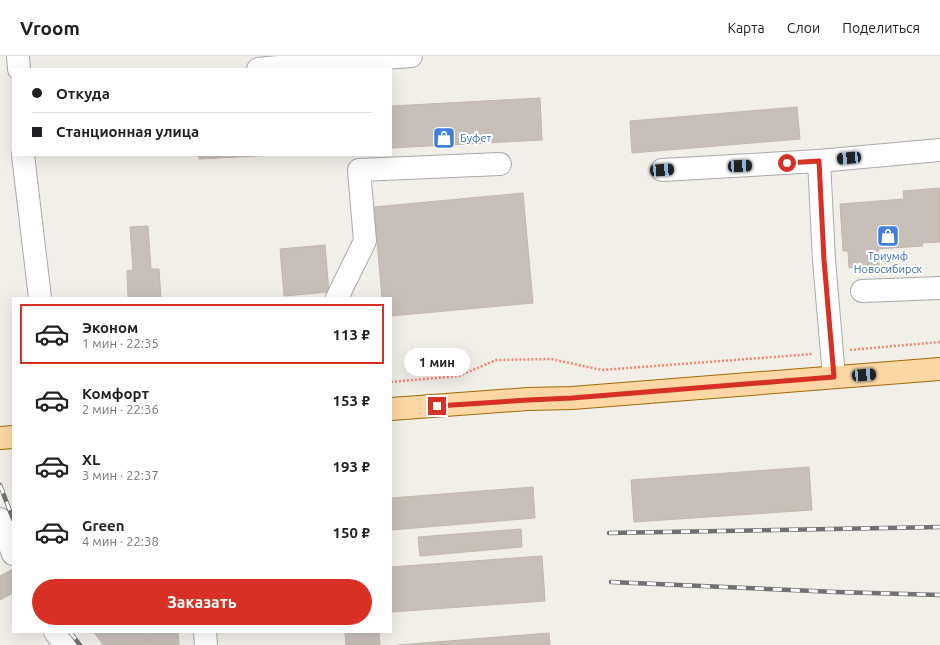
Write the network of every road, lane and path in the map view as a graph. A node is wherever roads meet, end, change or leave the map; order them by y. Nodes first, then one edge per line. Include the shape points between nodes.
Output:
1 (18, 56) edge
2 (411, 56) edge
3 (329, 59) edge
4 (19, 68) edge
5 (265, 68) edge
6 (940, 150) edge
7 (23, 156) edge
8 (819, 161) junction
9 (500, 164) dead end
10 (662, 170) dead end
11 (940, 288) edge
12 (862, 291) dead end
13 (40, 297) edge
14 (337, 297) edge
15 (940, 342) edge
16 (831, 352) junction
17 (940, 369) edge
18 (834, 377) junction
19 (392, 382) edge
20 (392, 409) edge
21 (12, 437) edge
22 (0, 438) edge
23 (0, 519) edge
24 (12, 551) edge
25 (56, 633) edge
26 (205, 633) edge
27 (66, 645) edge
28 (206, 645) edge

1 - 4 street
2 - 3 street
3 - 5 street
6 - 8 street
7 - 13 street
8 - 10 street
8 - 16 street
9 - 14 street via 360,170 365,241
11 - 12 street
15 - 16 path
16 - 18 street
16 - 19 path via 602,370 551,359 496,360 459,376
17 - 18 main road
18 - 20 main road via 572,398
21 - 22 main road
23 - 24 street
25 - 27 street
26 - 28 street

